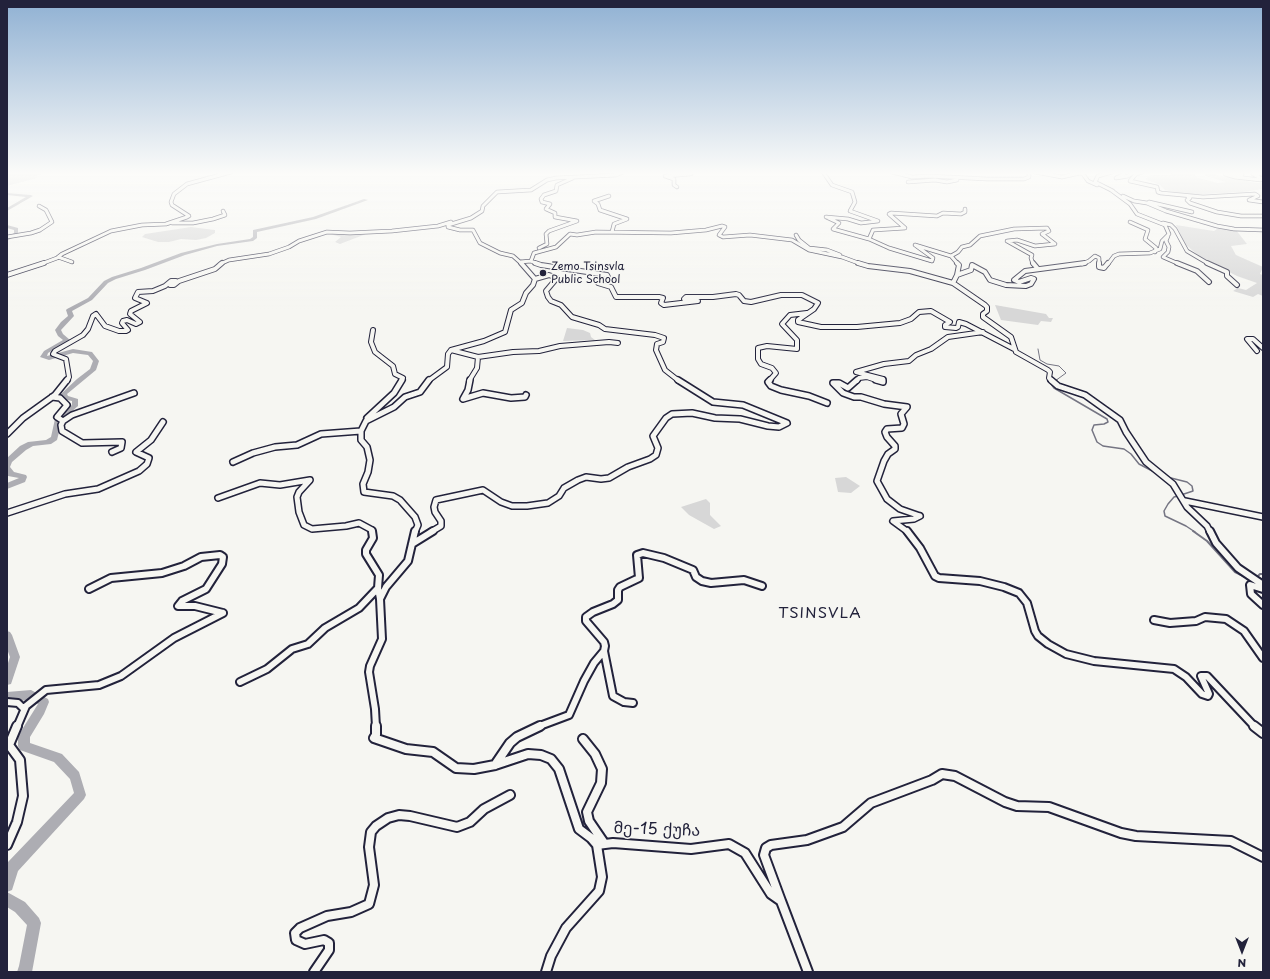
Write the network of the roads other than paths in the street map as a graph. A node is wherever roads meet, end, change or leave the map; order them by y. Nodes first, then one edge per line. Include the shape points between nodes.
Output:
1 (50, 218) edge
2 (183, 218) edge
3 (217, 218) edge
4 (471, 218) edge
5 (560, 218) edge
6 (623, 218) edge
7 (827, 218) edge
8 (834, 218) edge
9 (866, 218) edge
10 (893, 218) edge
11 (1148, 218) edge
12 (1189, 218) edge
13 (1152, 219) junction
14 (453, 222) junction
15 (1130, 222) dead end
16 (170, 223) junction
17 (1263, 230) edge
18 (612, 232) junction
19 (1169, 234) junction
20 (796, 235) dead end
21 (8, 237) edge
22 (869, 239) junction
23 (1155, 252) junction
24 (534, 253) junction
25 (58, 256) junction
26 (951, 256) junction
27 (842, 257) junction
28 (531, 261) junction
29 (72, 262) dead end
30 (520, 262) junction
31 (1038, 269) junction
32 (7, 275) edge
33 (958, 275) junction
34 (535, 279) junction
35 (1209, 282) dead end
36 (953, 283) junction
37 (1237, 285) dead end
38 (809, 313) junction
39 (373, 330) dead end
40 (983, 332) junction
41 (618, 343) dead end
42 (1263, 348) edge
43 (1014, 349) junction
44 (451, 350) junction
45 (1257, 351) dead end
46 (478, 357) junction
47 (134, 393) dead end
48 (526, 395) dead end
49 (52, 397) junction
50 (827, 404) dead end
51 (63, 421) junction
52 (163, 422) dead end
53 (363, 424) junction
54 (361, 431) junction
55 (7, 434) edge
56 (112, 452) dead end
57 (233, 462) dead end
58 (1182, 497) junction
59 (218, 498) dead end
60 (7, 513) edge
61 (1263, 517) edge
62 (412, 544) junction
63 (1263, 585) edge
64 (762, 586) dead end
65 (378, 588) junction
66 (89, 589) dead end
67 (1263, 589) edge
68 (380, 599) junction
69 (1263, 605) edge
70 (1154, 620) dead end
71 (604, 651) junction
72 (1263, 658) edge
73 (240, 682) dead end
74 (7, 702) edge
75 (633, 704) dead end
76 (25, 708) junction
77 (1263, 733) edge
78 (583, 739) dead end
79 (495, 765) junction
80 (510, 795) dead end
81 (7, 844) edge
82 (600, 844) junction
83 (1263, 857) edge
84 (781, 901) junction
85 (314, 972) edge
86 (546, 972) edge
87 (808, 972) edge

1 - 21 street via 52,222 40,230
2 - 16 street
3 - 16 street via 193,223
4 - 14 street
5 - 24 street via 578,220 549,231 546,234 547,244 535,249
6 - 18 street via 627,219 614,224
7 - 22 street via 839,223 833,229
8 - 9 street via 861,223 878,221
10 - 22 street via 905,228 873,230
11 - 13 street
12 - 17 street via 1234,229
13 - 19 street via 1165,225
13 - 37 street via 1171,225 1187,251 1227,272 1227,276
14 - 30 street via 448,227 473,230 485,247 513,256
14 - 49 street via 392,231 327,232 269,254 229,260 215,269 174,285 170,285 176,281 171,281 153,291 138,292 134,298 147,303 130,314 140,322 136,324 123,321 128,330 126,331 105,326 96,314 83,334 55,351 53,354 66,359 69,377
15 - 23 street via 1148,230 1145,238 1156,248
16 - 25 street via 111,231
18 - 24 street via 570,234 556,247
18 - 27 street via 671,233 722,226 725,227 719,235 723,237 750,235 792,240 809,250
19 - 23 street via 1162,241 1160,249
19 - 35 street via 1166,241 1168,252 1163,257 1197,271
20 - 27 street via 809,248 834,252
22 - 26 street via 929,262 932,262 933,258 914,245
23 - 31 street via 1119,254 1104,268 1099,267 1099,258 1095,256 1081,264
24 - 28 street
25 - 29 street
25 - 32 street
26 - 31 street via 962,247 970,246 980,236 1014,229 1047,228 1049,231 1042,234 1055,244 1035,246 1017,240 1007,242 1032,255 1034,266
26 - 33 street via 959,265
27 - 36 street via 868,266 910,271
28 - 30 street
28 - 38 street via 541,265 607,275 608,278 598,283 612,286 614,296 618,298 659,297 663,298 662,305 669,306 698,301 684,299 686,297 736,294 744,301 751,302 798,295 818,302
30 - 34 street
31 - 33 street via 1025,271 1014,279 1020,282 1034,279 1026,286 1006,285 990,280 985,272 973,265 971,270
33 - 36 street
34 - 44 street via 522,303 510,310 505,332
34 - 62 street via 549,275 557,278 546,291 548,297 561,305 572,317 605,329 662,336 665,340 657,344 656,350 665,370 713,402 755,408 786,423 779,427 692,413 672,414 653,436 658,448 656,455 650,459 609,478 586,477 578,480 564,488 559,496 548,503 512,506 483,490 436,500 434,507 441,526
36 - 43 street via 987,307 983,317 1011,337
38 - 40 street via 798,322 839,328 900,323 911,319 919,312 931,311 950,322 945,327 956,328 959,326 958,323 962,322
38 - 50 street via 790,315 782,324 797,340 797,349 767,346 758,348 757,354 762,364 772,368 776,373 768,382 771,386
39 - 53 street via 371,342 375,352 393,366 395,374 403,378 394,394 373,411
40 - 43 street
40 - 77 street via 948,337 909,361 884,364 856,372 882,379 883,382 867,377 859,378 848,388 833,383 854,397 907,407 901,414 904,424 902,428 887,429 884,432 895,449 884,461 877,481 887,499 900,510 920,516 893,522 912,537 934,576 980,581 1019,593 1027,603 1034,631 1048,644 1066,654 1094,661 1174,669 1186,677 1202,694 1208,696 1201,678 1207,676 1252,725
41 - 46 street via 560,346 539,351
42 - 45 street via 1253,339 1247,339
43 - 58 street via 1019,355 1048,370 1050,378 1056,384 1084,395 1118,418 1146,462 1167,478
44 - 46 street
44 - 53 street via 448,354 447,367 426,382 420,392 405,396 394,407
46 - 48 street via 477,368 463,399 483,393 511,398
47 - 51 street via 78,412
49 - 51 street via 60,398 67,405 57,417
49 - 55 street via 23,418
51 - 56 street via 62,430 82,443 122,442 120,448
52 - 60 street via 150,440 136,452 149,458 147,464 138,471 98,489 66,494
53 - 54 street
54 - 57 street via 321,434 297,444 253,453
54 - 62 street via 361,440 367,447 370,460 363,490 393,496 400,500 415,517 418,526
58 - 61 street
58 - 63 street via 1187,507 1207,526 1216,543 1238,568
59 - 65 street via 260,483 280,485 310,480 297,497 304,525 312,529 359,523 372,530 373,538 366,554 379,575
62 - 68 street via 408,561 386,587
64 - 71 street via 744,580 711,583 702,581 696,577 693,570 664,558 637,554 639,578 620,587 618,600 614,604 586,616 590,627 604,642
65 - 68 street
65 - 73 street via 359,608 324,628 308,644 292,649 267,669
66 - 76 street via 111,578 157,574 184,566 201,557 223,557 222,564 206,589 182,601 178,606 195,606 223,613 174,638 121,676 99,685 46,690
67 - 69 street via 1250,586 1251,594
68 - 79 street via 382,639 369,672 375,709 374,738 406,749 433,752 456,768 474,769
70 - 72 street via 1170,623 1196,621 1205,617 1226,619 1244,631
71 - 75 street via 613,696
71 - 79 street via 587,675 567,717 532,729 518,737 510,743
74 - 76 street
76 - 81 street via 9,745 20,760 23,796 17,822
78 - 82 street via 595,754 602,769 601,783 587,812
79 - 82 street via 528,754 551,759 559,769 579,829
80 - 85 street via 484,810 470,822 456,827 399,815 388,818 376,826 369,848 374,885 369,904 351,912 327,916 300,928 295,934 296,940 305,944 324,940 329,943 329,950
82 - 84 street, მე-15 ქუჩა via 691,849 729,844 745,853 771,894
82 - 86 street via 602,877 599,891 566,928 551,956
83 - 84 street via 1230,841 1121,833 1049,807 1017,806 955,776 942,774 871,803 843,827 807,840 766,848 764,855
84 - 87 street, მე-15 ქუჩა

